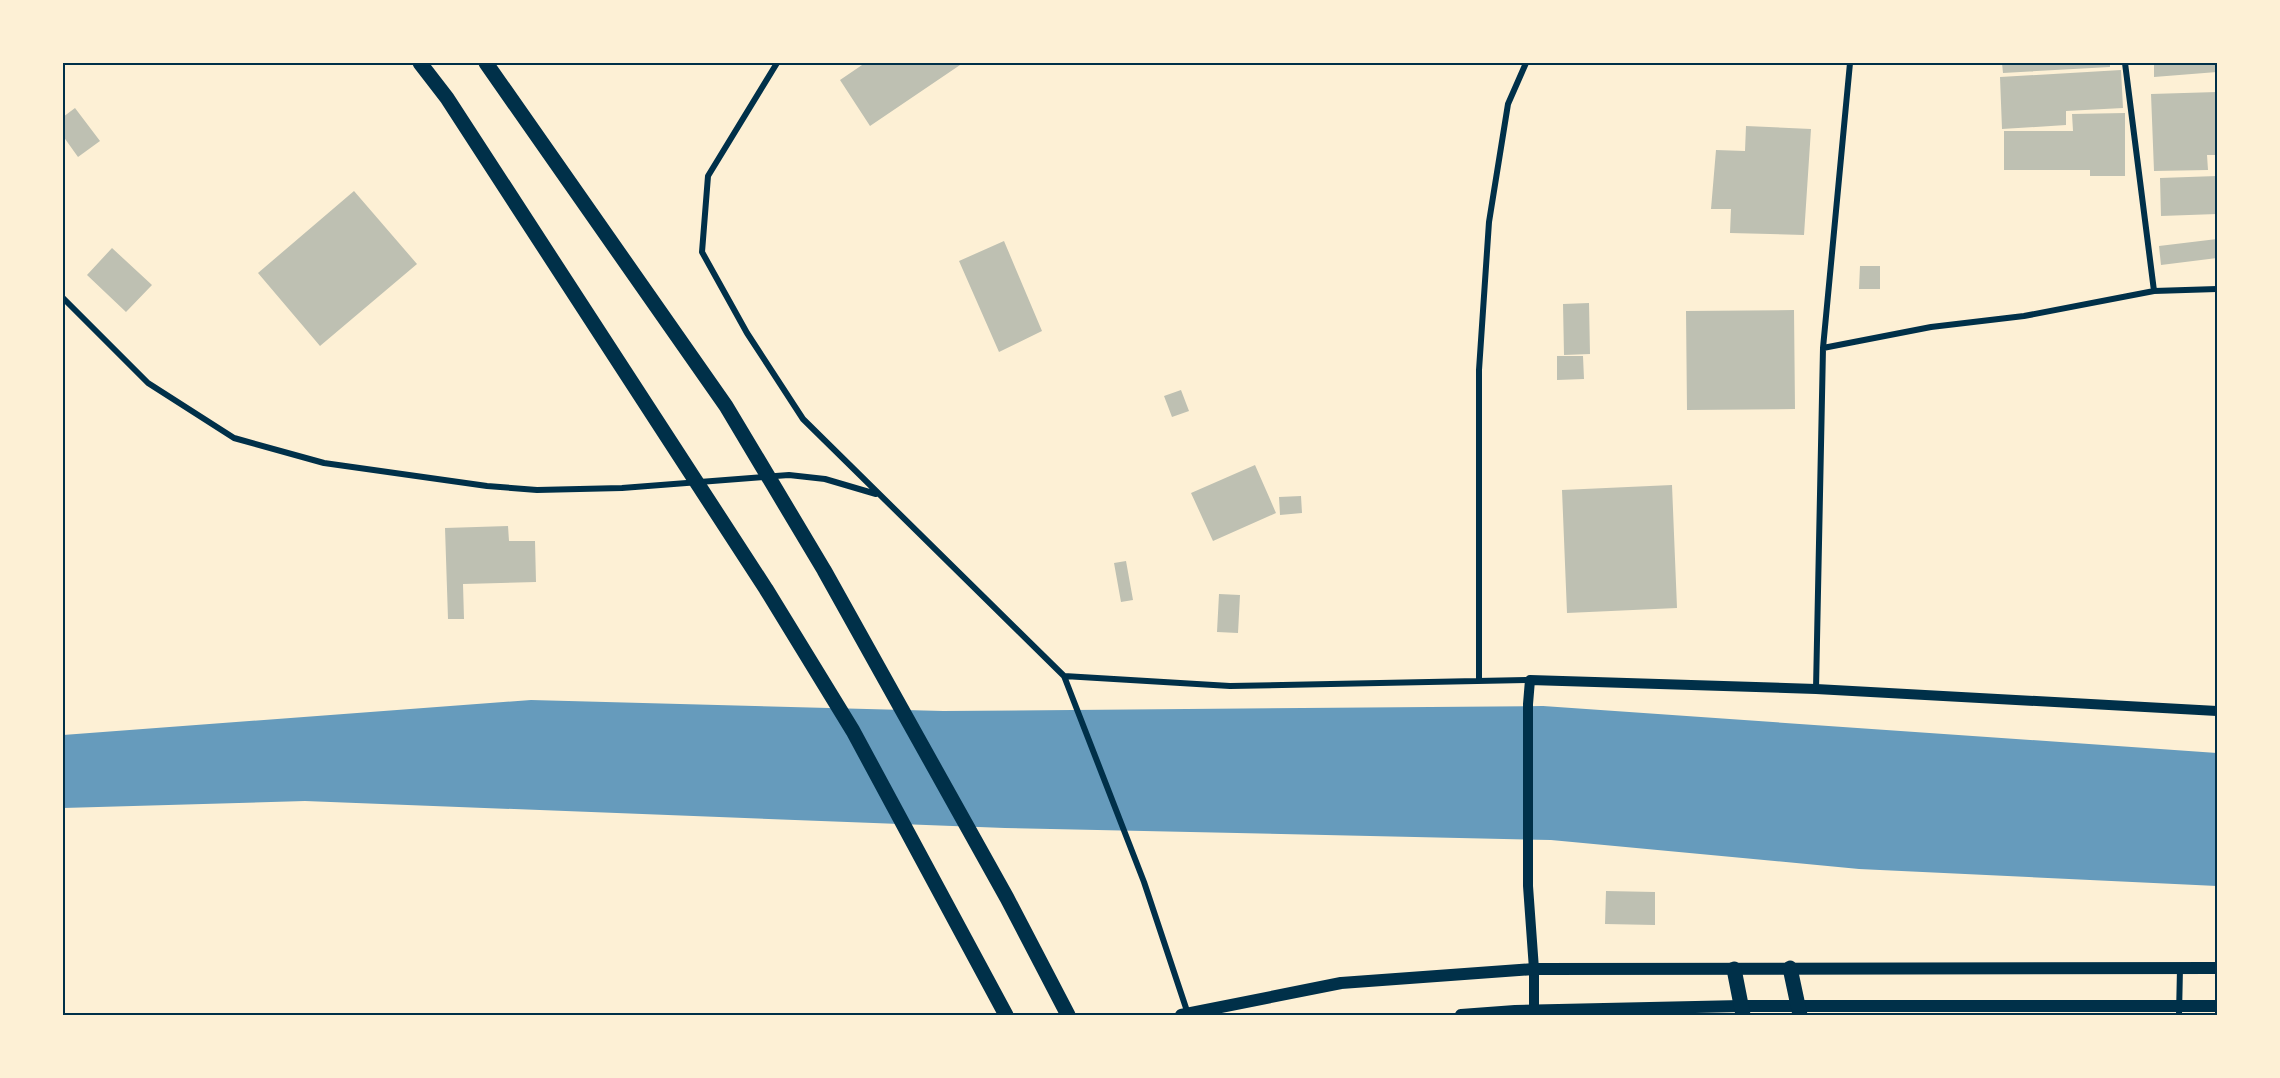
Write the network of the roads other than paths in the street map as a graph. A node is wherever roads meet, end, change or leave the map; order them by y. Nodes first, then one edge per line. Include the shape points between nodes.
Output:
1 (420, 63) edge
2 (486, 63) edge
3 (777, 63) edge
4 (1526, 63) edge
5 (1850, 63) edge
6 (2125, 63) edge
7 (2217, 289) edge
8 (2154, 291) junction
9 (63, 298) edge
10 (1823, 348) junction
11 (877, 494) junction
12 (1064, 676) junction
13 (1479, 680) junction
14 (1530, 680) junction
15 (1816, 689) junction
16 (2217, 711) edge
17 (1790, 968) junction
18 (2180, 968) junction
19 (2217, 968) edge
20 (1534, 969) junction
21 (1734, 969) junction
22 (2217, 1006) edge
23 (2179, 1010) edge
24 (1534, 1011) junction
25 (1742, 1011) edge
26 (1799, 1011) edge
27 (1186, 1014) edge
28 (1006, 1015) edge
29 (1068, 1015) edge
30 (1461, 1015) edge

1 - 28 main road via 447,98 658,422 841,710
2 - 29 main road via 726,406 840,599
3 - 11 street via 708,176 702,252 747,333 803,419
4 - 13 street via 1508,104 1488,234 1479,370
5 - 10 street
6 - 8 street
7 - 8 street
8 - 10 street
9 - 11 street via 148,383 205,420 234,438 324,463 537,490 622,488 789,475 825,479
10 - 15 street
11 - 12 street
12 - 13 street via 1230,686
12 - 27 street via 1144,882
13 - 14 street
14 - 15 street
14 - 20 street via 1528,885
15 - 16 street
17 - 18 main road
17 - 21 main road
17 - 26 main road
18 - 19 main road
18 - 23 street
20 - 21 main road
20 - 24 street
20 - 27 main road via 1341,984
21 - 25 main road
22 - 23 main road
23 - 26 main road
24 - 25 main road
24 - 30 main road
25 - 26 main road

